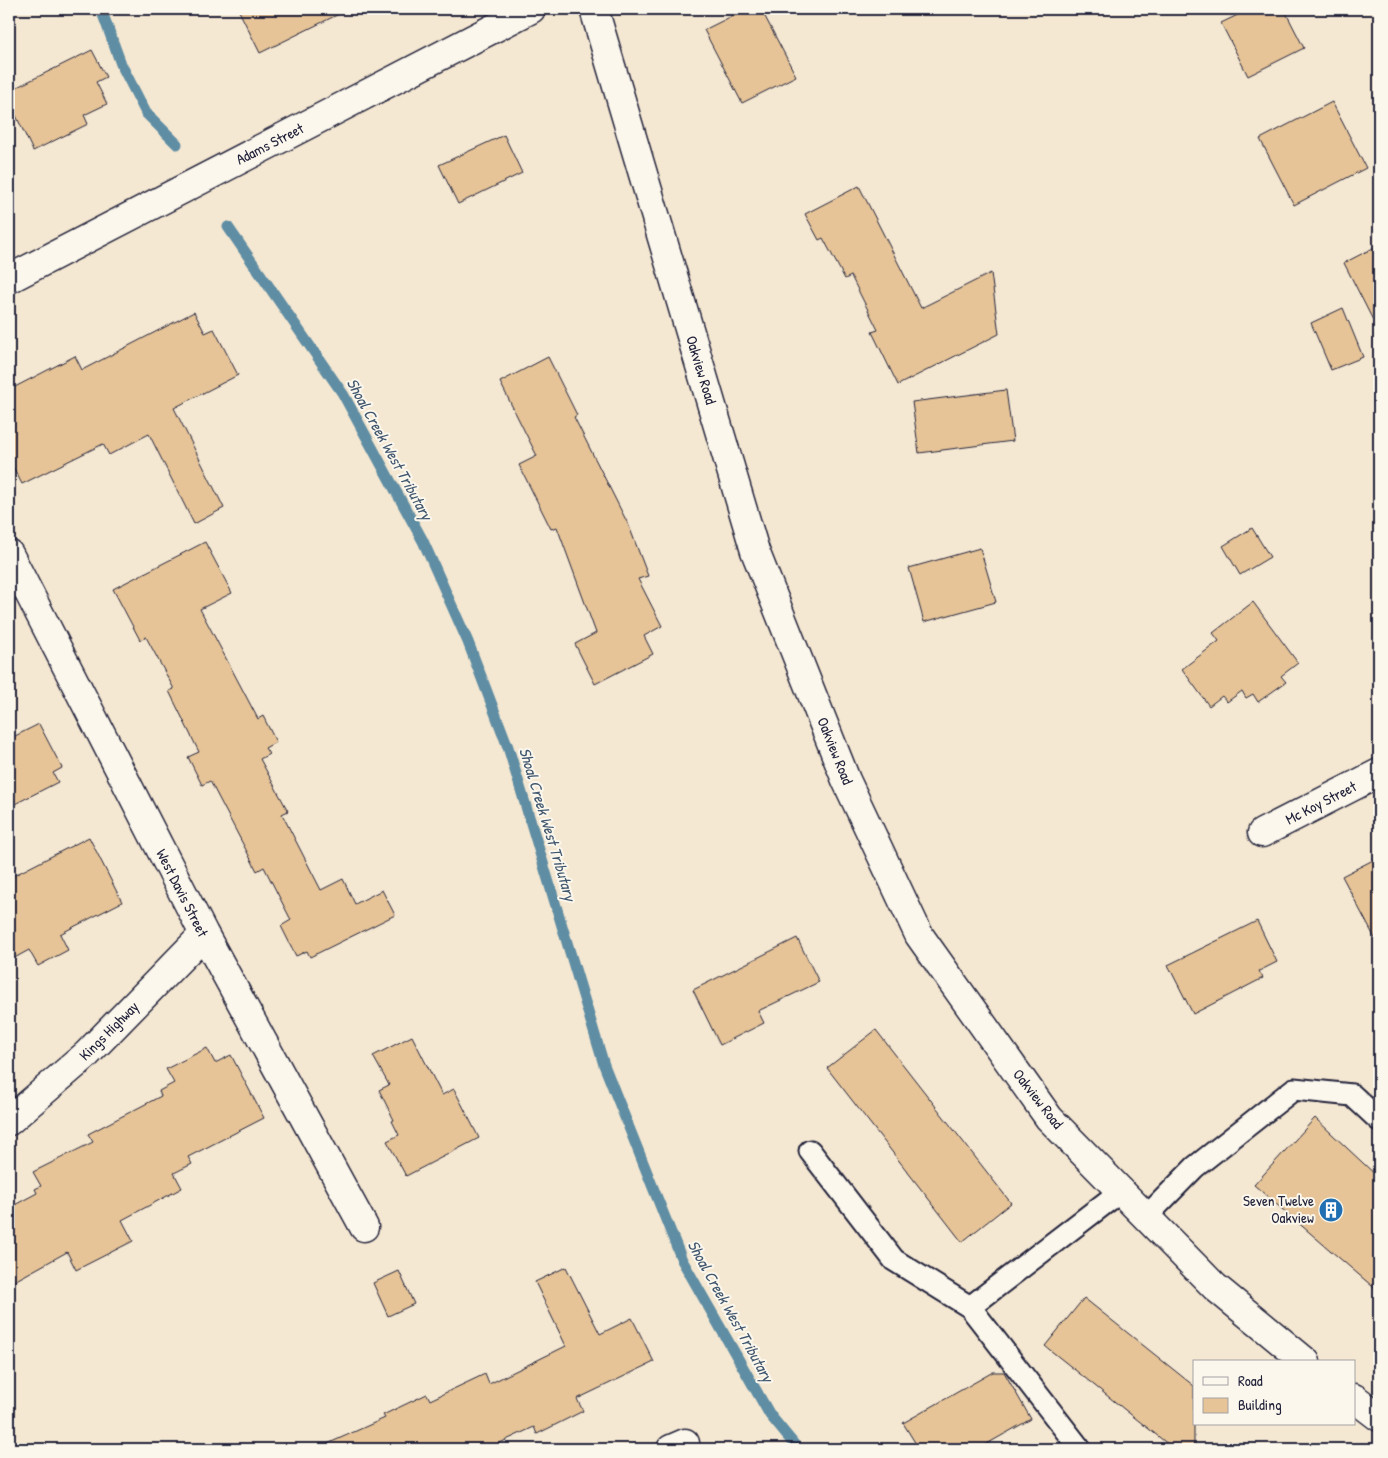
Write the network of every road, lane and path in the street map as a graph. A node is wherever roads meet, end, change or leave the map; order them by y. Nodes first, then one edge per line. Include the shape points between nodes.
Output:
1 (531, 9) edge
2 (594, 9) edge
3 (9, 279) edge
4 (9, 554) edge
5 (1379, 773) edge
6 (1262, 832) dead end
7 (204, 934) junction
8 (1379, 1120) edge
9 (9, 1121) edge
10 (810, 1151) dead end
11 (1121, 1191) junction
12 (1146, 1217) junction
13 (364, 1227) dead end
14 (970, 1307) junction
15 (1304, 1360) edge
16 (1356, 1400) edge
17 (1379, 1417) edge
18 (1080, 1449) edge

1 - 3 street, Adams Street
2 - 11 street, Oakview Road via 755,551 846,780 920,935 1049,1118
4 - 7 street, West Davis Street
5 - 6 street, Mc Koy Street
7 - 9 street, Kings Highway via 86,1055
7 - 13 street, West Davis Street
8 - 12 lane via 1352,1096 1294,1089 1195,1166
10 - 14 lane via 894,1260
11 - 12 street, Oakview Road
11 - 14 lane
12 - 15 street, Oakview Road via 1216,1287
14 - 18 lane
16 - 17 street

